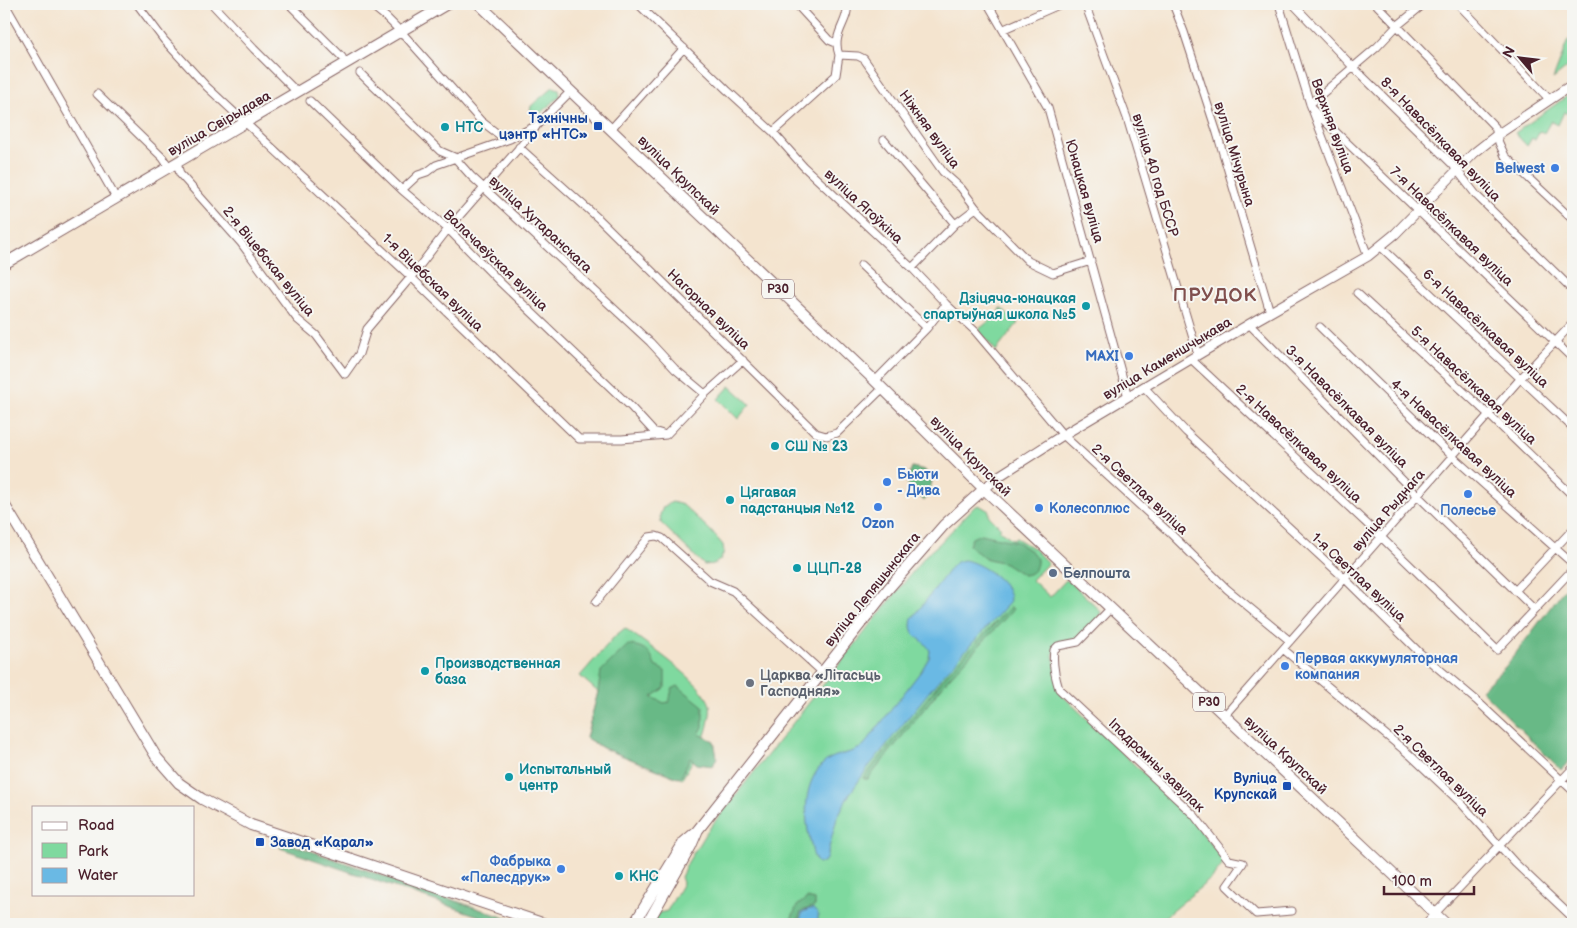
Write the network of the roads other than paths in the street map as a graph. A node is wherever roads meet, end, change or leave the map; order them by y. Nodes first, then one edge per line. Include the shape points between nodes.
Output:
1 (5, 4) edge
2 (137, 4) edge
3 (212, 4) edge
4 (289, 4) edge
5 (370, 4) edge
6 (447, 4) edge
7 (479, 4) edge
8 (638, 4) edge
9 (796, 4) edge
10 (847, 4) edge
11 (857, 4) edge
12 (988, 4) edge
13 (1060, 4) edge
14 (1085, 4) edge
15 (1173, 4) edge
16 (1278, 4) edge
17 (1293, 4) edge
18 (1376, 4) edge
19 (1424, 4) edge
20 (1458, 4) edge
21 (1397, 26) junction
22 (1004, 29) junction
23 (400, 32) junction
24 (836, 43) junction
25 (684, 48) junction
26 (839, 55) junction
27 (342, 57) dead end
28 (1353, 66) junction
29 (360, 73) dead end
30 (1573, 84) edge
31 (292, 87) dead end
32 (571, 91) junction
33 (97, 94) dead end
34 (1550, 100) junction
35 (310, 101) dead end
36 (1312, 108) junction
37 (245, 123) junction
38 (536, 125) junction
39 (611, 129) junction
40 (773, 132) junction
41 (1497, 135) junction
42 (510, 139) junction
43 (884, 140) dead end
44 (519, 147) junction
45 (454, 157) junction
46 (173, 165) junction
47 (1456, 170) junction
48 (485, 187) junction
49 (402, 190) junction
50 (116, 198) junction
51 (976, 208) junction
52 (1418, 210) junction
53 (1573, 220) edge
54 (955, 224) junction
55 (448, 229) junction
56 (1381, 247) junction
57 (1368, 256) junction
58 (1092, 260) junction
59 (4, 264) edge
60 (861, 265) dead end
61 (912, 268) junction
62 (411, 277) junction
63 (1573, 290) edge
64 (1357, 293) dead end
65 (946, 304) junction
66 (1270, 312) junction
67 (1573, 323) edge
68 (1249, 324) junction
69 (1320, 327) dead end
70 (927, 328) junction
71 (1556, 342) junction
72 (1194, 357) junction
73 (1573, 359) edge
74 (743, 360) junction
75 (1520, 379) junction
76 (879, 385) junction
77 (1144, 388) junction
78 (704, 394) junction
79 (1128, 397) junction
80 (1489, 415) junction
81 (1573, 428) edge
82 (666, 435) junction
83 (1063, 435) junction
84 (1452, 456) junction
85 (984, 488) junction
86 (1418, 496) junction
87 (1573, 496) edge
88 (4, 504) edge
89 (1573, 529) edge
90 (1381, 537) junction
91 (1555, 548) junction
92 (1573, 564) edge
93 (1573, 569) edge
94 (1345, 579) junction
95 (1515, 591) junction
96 (596, 602) dead end
97 (1111, 608) junction
98 (1534, 609) junction
99 (1290, 641) junction
100 (1283, 649) junction
101 (822, 672) junction
102 (1224, 716) junction
103 (1573, 768) edge
104 (1561, 781) junction
105 (1573, 791) edge
106 (697, 831) junction
107 (1499, 847) junction
108 (1292, 911) dead end
109 (1434, 914) junction
110 (1573, 918) edge
111 (545, 924) edge
112 (634, 924) edge
113 (647, 924) edge
114 (1425, 924) edge
115 (1446, 924) edge

1 - 50 street
2 - 37 street, 1-я Віцебская вуліца via 182,62
3 - 31 street
4 - 27 street
5 - 23 street
6 - 23 main road, вуліца Свірыдава
7 - 32 main road, вуліца Крупскай / Р30
8 - 25 street, вуліца Ягоўкіна
9 - 24 street via 829,40
10 - 11 street
10 - 24 street
12 - 22 street, Юнацкая вуліца
13 - 22 street
14 - 72 street, вуліца 40 год БССР via 1127,118
15 - 66 street, вуліца Мічурына via 1217,133
16 - 36 street, Верхняя вуліца
17 - 28 street, 8-я Навасёлкавая вуліца
18 - 21 street
19 - 21 street
20 - 34 street
21 - 28 street
21 - 41 street via 1495,127
22 - 58 street, Юнацкая вуліца via 1048,108
23 - 37 main road, вуліца Свірыдава
23 - 42 street via 481,121 502,137
24 - 26 street
25 - 39 street
25 - 40 street, вуліца Ягоўкіна
26 - 40 street via 836,75
26 - 51 street, Ніжняя вуліца via 864,59 943,172
28 - 36 street
28 - 47 street, 8-я Навасёлкавая вуліца
29 - 45 street, вуліца Хутаранскага via 440,151
30 - 34 street, вуліца Каменшчыкава
32 - 38 street
32 - 39 main road, вуліца Крупскай / Р30
33 - 46 street, 2-я Віцебская вуліца
34 - 41 street, вуліца Каменшчыкава
35 - 49 street, Валачаеўская вуліца
36 - 52 street, 7-я Навасёлкавая вуліца
36 - 57 street, Верхняя вуліца
37 - 46 main road, вуліца Свірыдава
37 - 62 street, 1-я Віцебская вуліца
38 - 42 street
38 - 44 street
39 - 76 main road, вуліца Крупскай / Р30
40 - 61 street, вуліца Ягоўкіна via 803,166
41 - 47 street, вуліца Каменшчыкава
41 - 53 street via 1505,156
42 - 45 street
43 - 54 street
44 - 48 street
44 - 74 street, Нагорная вуліца via 599,219
45 - 48 street, вуліца Хутаранскага
45 - 49 street via 418,175
46 - 50 main road, вуліца Свірыдава
46 - 62 street, 2-я Віцебская вуліца via 241,243 297,319 316,335 345,374 359,354 367,329
47 - 52 street, вуліца Каменшчыкава
47 - 63 street, 8-я Навасёлкавая вуліца via 1477,196
48 - 55 street
48 - 78 street, вуліца Хутаранскага
49 - 55 street, Валачаеўская вуліца
50 - 59 main road, вуліца Свірыдава
51 - 54 street
51 - 58 street, Ніжняя вуліца via 1028,261 1053,273
52 - 56 street, вуліца Каменшчыкава
52 - 71 street, 7-я Навасёлкавая вуліца
54 - 61 street
55 - 62 street
55 - 82 street, Валачаеўская вуліца via 653,431
56 - 57 street, вуліца Каменшчыкава
56 - 75 street, 6-я Навасёлкавая вуліца
57 - 66 street, вуліца Каменшчыкава
58 - 79 street, Юнацкая вуліца
60 - 70 street
61 - 65 street, вуліца Ягоўкіна
62 - 82 street, 1-я Віцебская вуліца via 579,439
64 - 80 street, 5-я Навасёлкавая вуліца
65 - 70 street, Нагорная вуліца
65 - 83 street, вуліца Ягоўкіна via 975,331
66 - 68 street, вуліца Каменшчыкава
67 - 71 street, вуліца Рыднага
68 - 72 street, вуліца Каменшчыкава
68 - 86 street, 3-я Навасёлкавая вуліца
69 - 84 street, 4-я Навасёлкавая вуліца
70 - 76 street, Нагорная вуліца
71 - 73 street, 7-я Навасёлкавая вуліца
71 - 75 street, вуліца Рыднага
72 - 77 street, вуліца Каменшчыкава
72 - 90 street, 2-я Навасёлкавая вуліца
74 - 76 street, Нагорная вуліца via 816,433 826,436 837,433
74 - 78 street
75 - 80 street, вуліца Рыднага
75 - 81 street, 6-я Навасёлкавая вуліца
76 - 85 main road, вуліца Крупскай / Р30
77 - 79 street, вуліца Каменшчыкава
77 - 94 street, 1-я Светлая вуліца via 1186,432
78 - 82 street
79 - 83 street, вуліца Каменшчыкава
80 - 84 street, вуліца Рыднага
80 - 87 street, 5-я Навасёлкавая вуліца
83 - 85 street, вуліца Каменшчыкава
83 - 99 street, 2-я Светлая вуліца via 1227,589
84 - 86 street, вуліца Рыднага
84 - 91 street, 4-я Навасёлкавая вуліца
85 - 97 main road, вуліца Крупскай / Р30
85 - 101 main road, вуліца Лепяшынскага via 930,540
86 - 90 street, вуліца Рыднага
86 - 95 street, 3-я Навасёлкавая вуліца
88 - 111 main road via 158,758 179,783 251,825
89 - 91 street
90 - 94 street, вуліца Рыднага
90 - 98 street, 2-я Навасёлкавая вуліца via 1497,650
91 - 92 street, 4-я Навасёлкавая вуліца
91 - 95 street
93 - 98 street
94 - 99 street, вуліца Рыднага
94 - 104 street, 1-я Светлая вуліца via 1420,653 1476,700
95 - 98 street, 3-я Навасёлкавая вуліца
96 - 101 street via 649,538 656,536 710,581 733,591
97 - 102 main road, вуліца Крупскай / Р30
97 - 108 street, Іпадромны завулак via 1078,642 1058,646 1054,650 1054,674 1059,689 1194,815 1229,860 1243,863 1227,886 1256,914
99 - 100 street, вуліца Рыднага
100 - 102 street, вуліца Рыднага
100 - 107 street, 2-я Светлая вуліца via 1410,755 1461,803
101 - 106 main road, вуліца Лепяшынскага
102 - 109 main road, вуліца Крупскай / Р30
103 - 104 street
104 - 105 street, 1-я Светлая вуліца
104 - 107 street
106 - 112 main road, вуліца Лепяшынскага via 684,842
106 - 113 main road, вуліца Лепяшынскага
107 - 109 street
107 - 110 street, 2-я Светлая вуліца
109 - 114 street
109 - 115 main road, вуліца Крупскай / Р30

